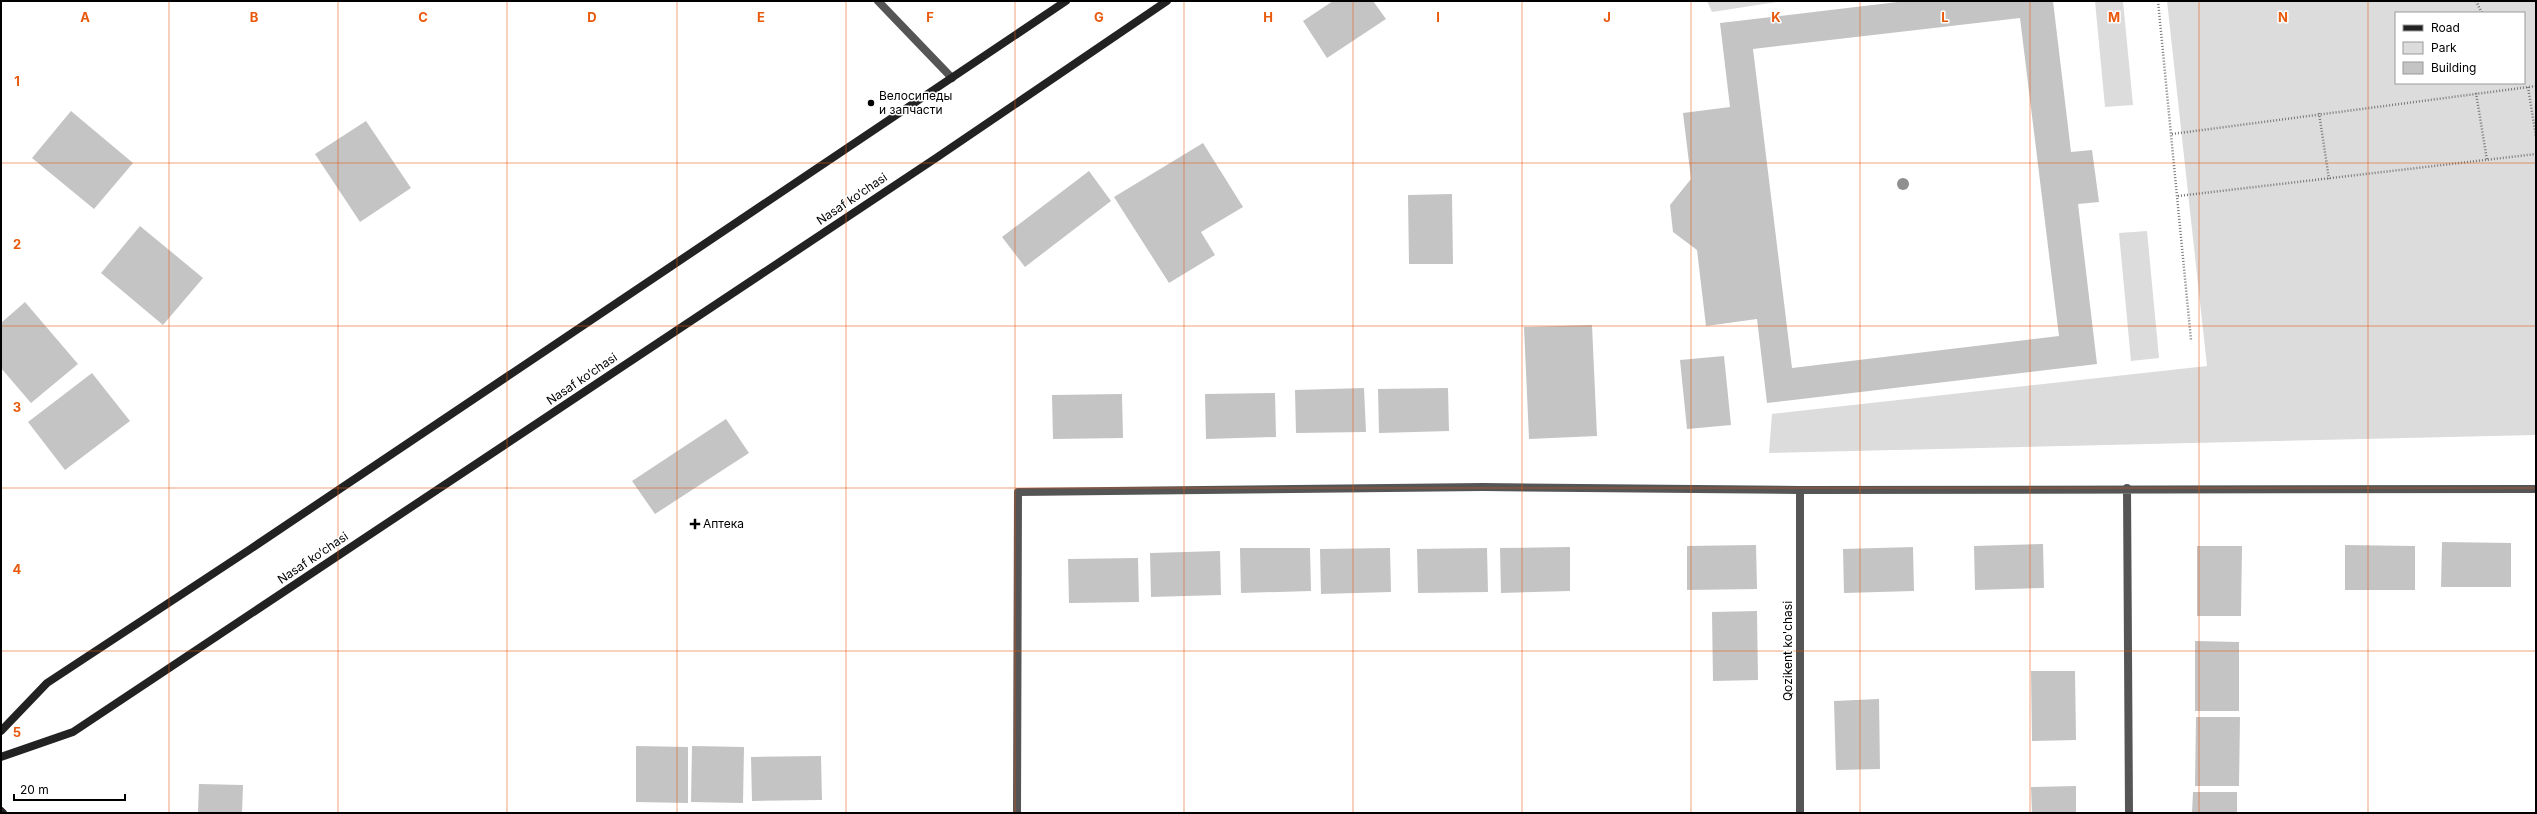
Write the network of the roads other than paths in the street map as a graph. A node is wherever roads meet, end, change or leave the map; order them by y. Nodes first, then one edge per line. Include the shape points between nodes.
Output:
1 (878, 1) edge
2 (1066, 1) edge
3 (1167, 1) edge
4 (952, 78) junction
5 (2127, 488) junction
6 (2536, 489) edge
7 (1800, 490) junction
8 (1, 732) edge
9 (1, 757) edge
10 (1017, 813) edge
11 (1800, 813) edge
12 (2129, 813) edge

1 - 4 street
2 - 4 main road
3 - 9 main road, Nasaf ko‘chasi via 73,732
4 - 8 main road via 256,546 47,683
5 - 6 street
5 - 7 street
5 - 12 street
7 - 10 street via 1483,487 1018,492
7 - 11 street, Qozikent ko'chasi

